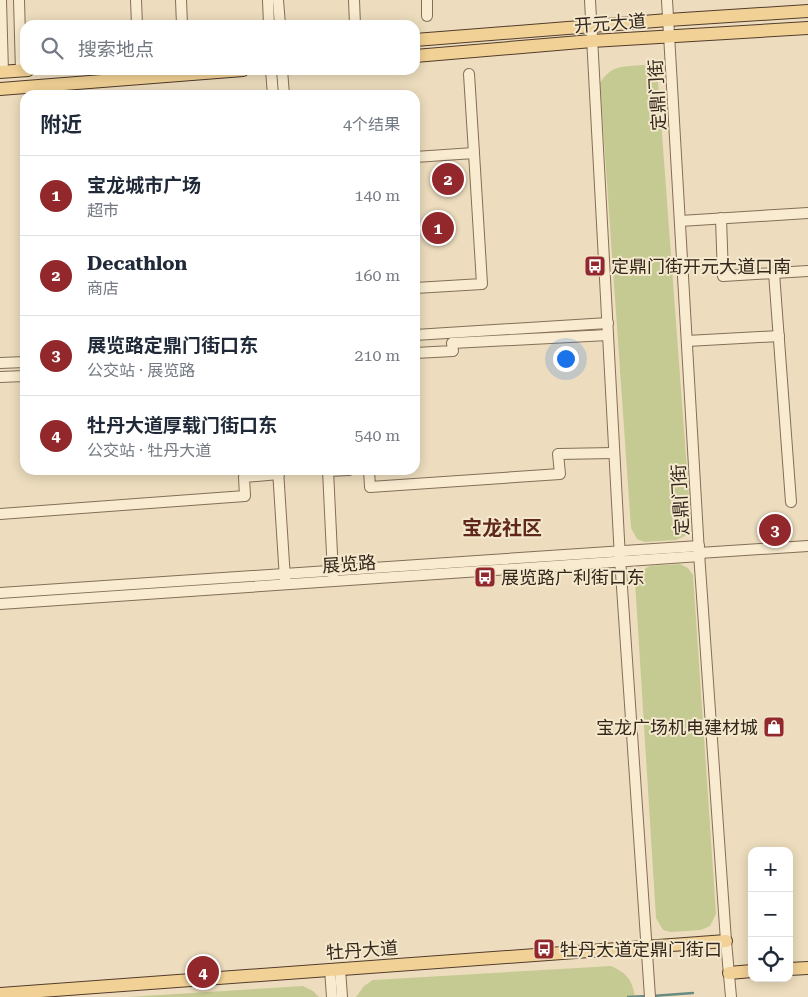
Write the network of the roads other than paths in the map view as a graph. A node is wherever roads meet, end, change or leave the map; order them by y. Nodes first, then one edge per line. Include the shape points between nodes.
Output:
1 (1, 0) edge
2 (18, 0) edge
3 (136, 0) edge
4 (181, 0) edge
5 (268, 0) edge
6 (278, 0) edge
7 (354, 0) edge
8 (426, 0) edge
9 (590, 0) edge
10 (667, 0) edge
11 (808, 11) edge
12 (427, 16) dead end
13 (137, 20) edge
14 (182, 20) edge
15 (268, 20) edge
16 (280, 20) edge
17 (356, 20) edge
18 (668, 20) junction
19 (20, 23) edge
20 (591, 25) junction
21 (808, 28) edge
22 (670, 36) junction
23 (420, 40) edge
24 (592, 41) junction
25 (420, 56) edge
26 (20, 70) edge
27 (2, 72) edge
28 (469, 74) dead end
29 (178, 75) edge
30 (271, 75) edge
31 (282, 75) edge
32 (0, 89) edge
33 (272, 90) edge
34 (284, 90) edge
35 (474, 153) junction
36 (420, 157) edge
37 (808, 213) edge
38 (721, 218) junction
39 (680, 221) junction
40 (808, 271) edge
41 (774, 273) junction
42 (420, 288) edge
43 (608, 323) junction
44 (608, 334) junction
45 (420, 335) edge
46 (779, 336) junction
47 (687, 341) junction
48 (420, 353) edge
49 (20, 362) edge
50 (0, 363) edge
51 (20, 376) edge
52 (0, 377) edge
53 (614, 453) junction
54 (258, 475) edge
55 (278, 475) edge
56 (328, 475) edge
57 (369, 475) edge
58 (791, 502) dead end
59 (0, 514) edge
60 (808, 546) edge
61 (620, 551) junction
62 (699, 551) junction
63 (620, 562) junction
64 (333, 570) junction
65 (285, 579) junction
66 (334, 581) junction
67 (0, 593) edge
68 (0, 604) edge
69 (726, 942) junction
70 (647, 946) junction
71 (808, 968) edge
72 (335, 969) junction
73 (793, 969) edge
74 (748, 971) edge
75 (729, 973) junction
76 (650, 993) edge
77 (0, 994) edge
78 (332, 997) edge
79 (342, 997) edge
80 (731, 997) edge

1 - 27 street
2 - 19 street
3 - 13 street
4 - 14 street
5 - 15 street
6 - 16 street
7 - 17 street
8 - 12 street
9 - 20 street
10 - 18 street, 定鼎门街
11 - 18 main road, 开元大道
18 - 20 main road, 开元大道
18 - 22 street, 定鼎门街
20 - 23 main road, 开元大道
20 - 24 street
21 - 22 main road, 开元大道
22 - 24 main road, 开元大道
22 - 39 street, 定鼎门街
24 - 25 main road, 开元大道
24 - 43 street
26 - 27 main road
28 - 35 street
29 - 32 main road
30 - 33 street
31 - 34 street
35 - 36 street
35 - 42 street via 482,284
37 - 38 street
38 - 39 street
38 - 41 street via 723,276
39 - 47 street, 定鼎门街
40 - 41 street
41 - 46 street
43 - 44 street
43 - 45 street
44 - 48 street via 452,343 453,351
44 - 53 street
46 - 47 street
46 - 58 street
47 - 62 street, 定鼎门街
49 - 50 street
51 - 52 street
53 - 57 street via 558,454 560,474 370,487
53 - 61 street
54 - 59 street via 244,477 245,496
55 - 65 street
56 - 64 street
60 - 62 street, 展览路
61 - 62 street, 展览路
61 - 63 street
61 - 64 street, 展览路
62 - 63 street, 展览路
62 - 69 street, 定鼎门街
63 - 66 street, 展览路
63 - 70 street
64 - 65 street, 展览路
64 - 66 street
65 - 66 street, 展览路
65 - 67 street, 展览路
65 - 68 street, 展览路
69 - 70 main road, 牡丹大道
69 - 75 street, 定鼎门街
70 - 72 main road, 牡丹大道
70 - 76 street
71 - 73 main road
72 - 77 main road, 牡丹大道
72 - 78 street
72 - 79 street
74 - 75 main road
75 - 80 street, 定鼎门街

